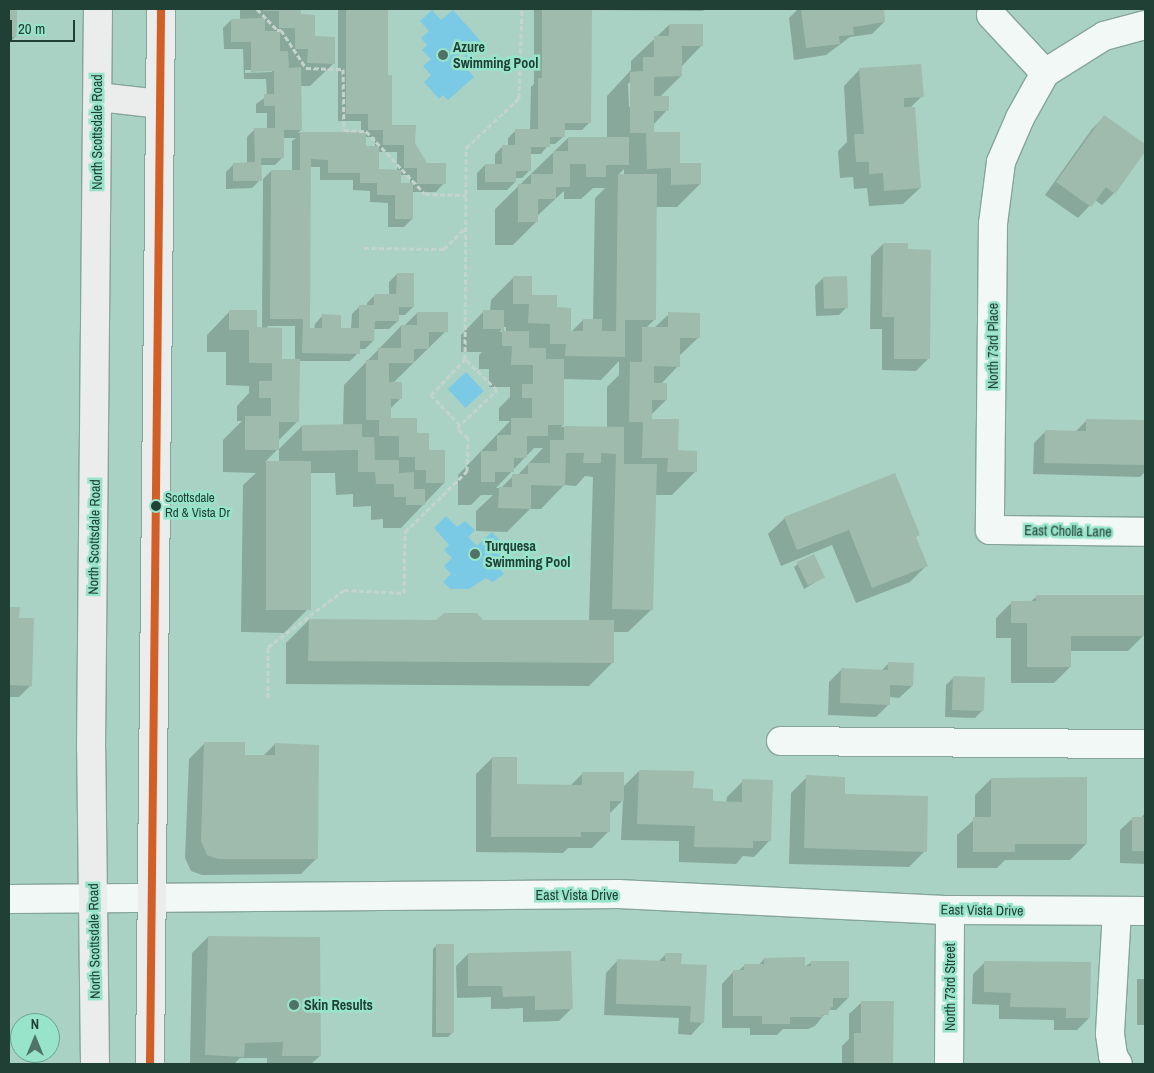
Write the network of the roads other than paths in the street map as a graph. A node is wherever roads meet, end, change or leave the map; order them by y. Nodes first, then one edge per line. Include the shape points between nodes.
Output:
1 (98, 9) edge
2 (161, 9) edge
3 (991, 15) dead end
4 (1145, 25) edge
5 (1045, 73) junction
6 (98, 97) junction
7 (160, 104) junction
8 (990, 530) joint
9 (1145, 532) edge
10 (780, 741) dead end
11 (1145, 744) edge
12 (152, 898) junction
13 (9, 899) edge
14 (93, 899) junction
15 (950, 910) junction
16 (1117, 911) junction
17 (1145, 911) edge
18 (95, 1064) edge
19 (150, 1064) edge
20 (949, 1064) edge
21 (1118, 1064) edge

1 - 6 main road, North Scottsdale Road
2 - 7 main road
3 - 5 street
4 - 5 street via 1104,36
5 - 8 street, North 73rd Place via 1001,162 993,224
6 - 7 main road
6 - 14 main road, North Scottsdale Road
7 - 12 main road
8 - 9 street, East Cholla Lane
10 - 11 street
12 - 14 street, East Vista Drive
12 - 15 street, East Vista Drive via 618,894
12 - 19 main road
13 - 14 street, East Vista Drive
14 - 18 main road, North Scottsdale Road
15 - 16 street, East Vista Drive
15 - 20 street, North 73rd Street
16 - 17 street, East Vista Drive
16 - 21 street via 1110,1034 1113,1056

